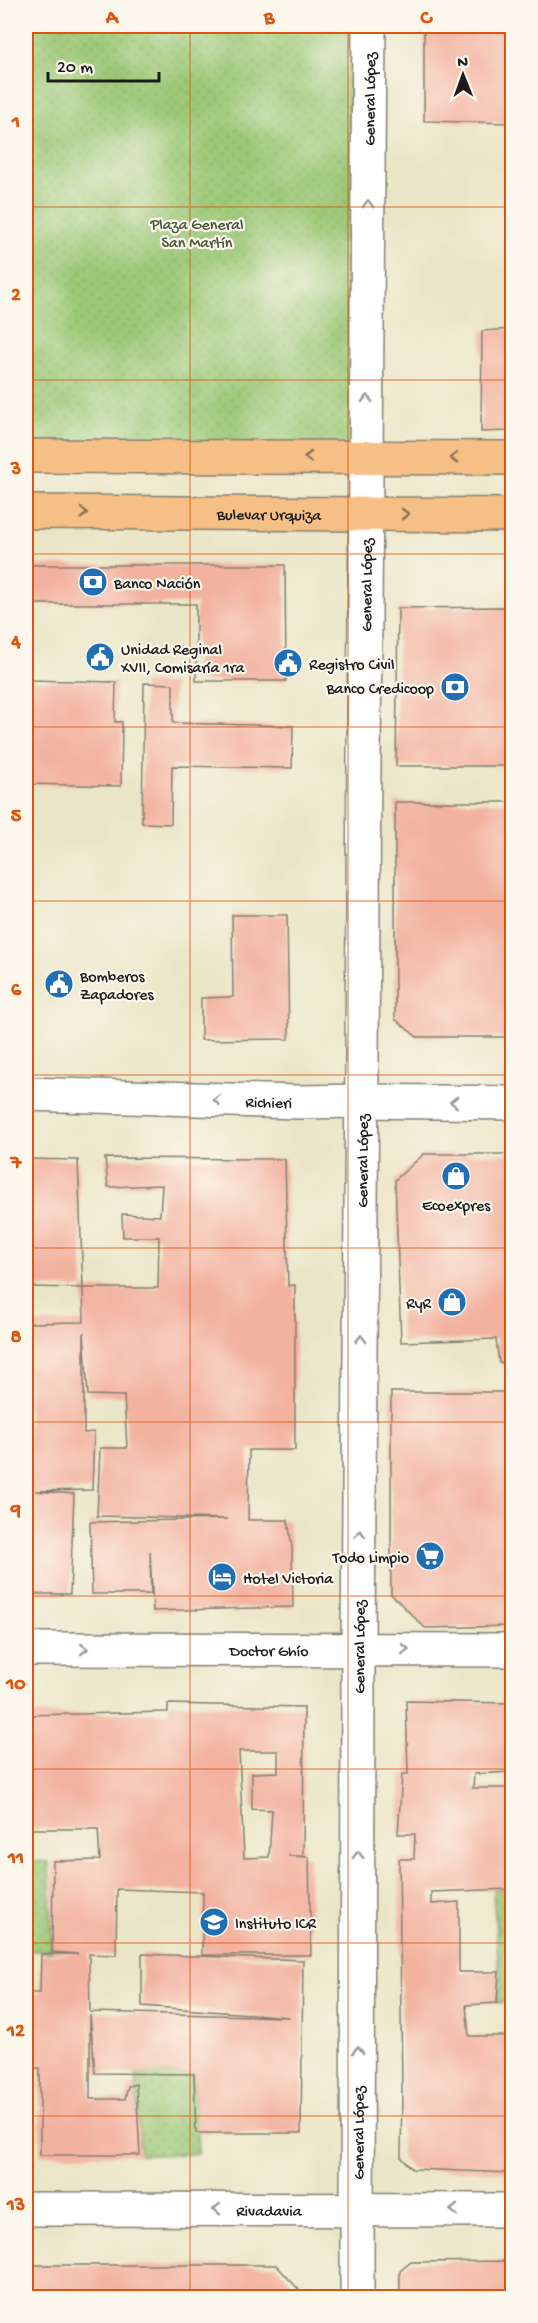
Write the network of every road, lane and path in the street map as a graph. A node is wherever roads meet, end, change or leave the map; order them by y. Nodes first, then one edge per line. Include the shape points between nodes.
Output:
1 (369, 26) edge
2 (26, 456) edge
3 (366, 458) junction
4 (513, 458) edge
5 (26, 512) edge
6 (366, 514) junction
7 (513, 514) edge
8 (26, 1094) edge
9 (363, 1101) junction
10 (513, 1103) edge
11 (26, 1649) edge
12 (358, 1649) junction
13 (513, 1650) edge
14 (26, 2209) edge
15 (357, 2210) junction
16 (513, 2210) edge
17 (357, 2298) edge

3 -> 1 street, General López
3 -> 2 main road
4 -> 3 main road
3 - 6 street, General López
5 -> 6 main road, Bulevar Urquiza
6 -> 7 main road, Bulevar Urquiza
6 - 9 street, General López
9 -> 8 street, Richieri
10 -> 9 street, Richieri
12 -> 9 street, General López
11 -> 12 street, Doctor Ghío
12 -> 13 street, Doctor Ghío
15 -> 12 street, General López
15 -> 14 street, Rivadavia
16 -> 15 street, Rivadavia
15 - 17 street, General López

